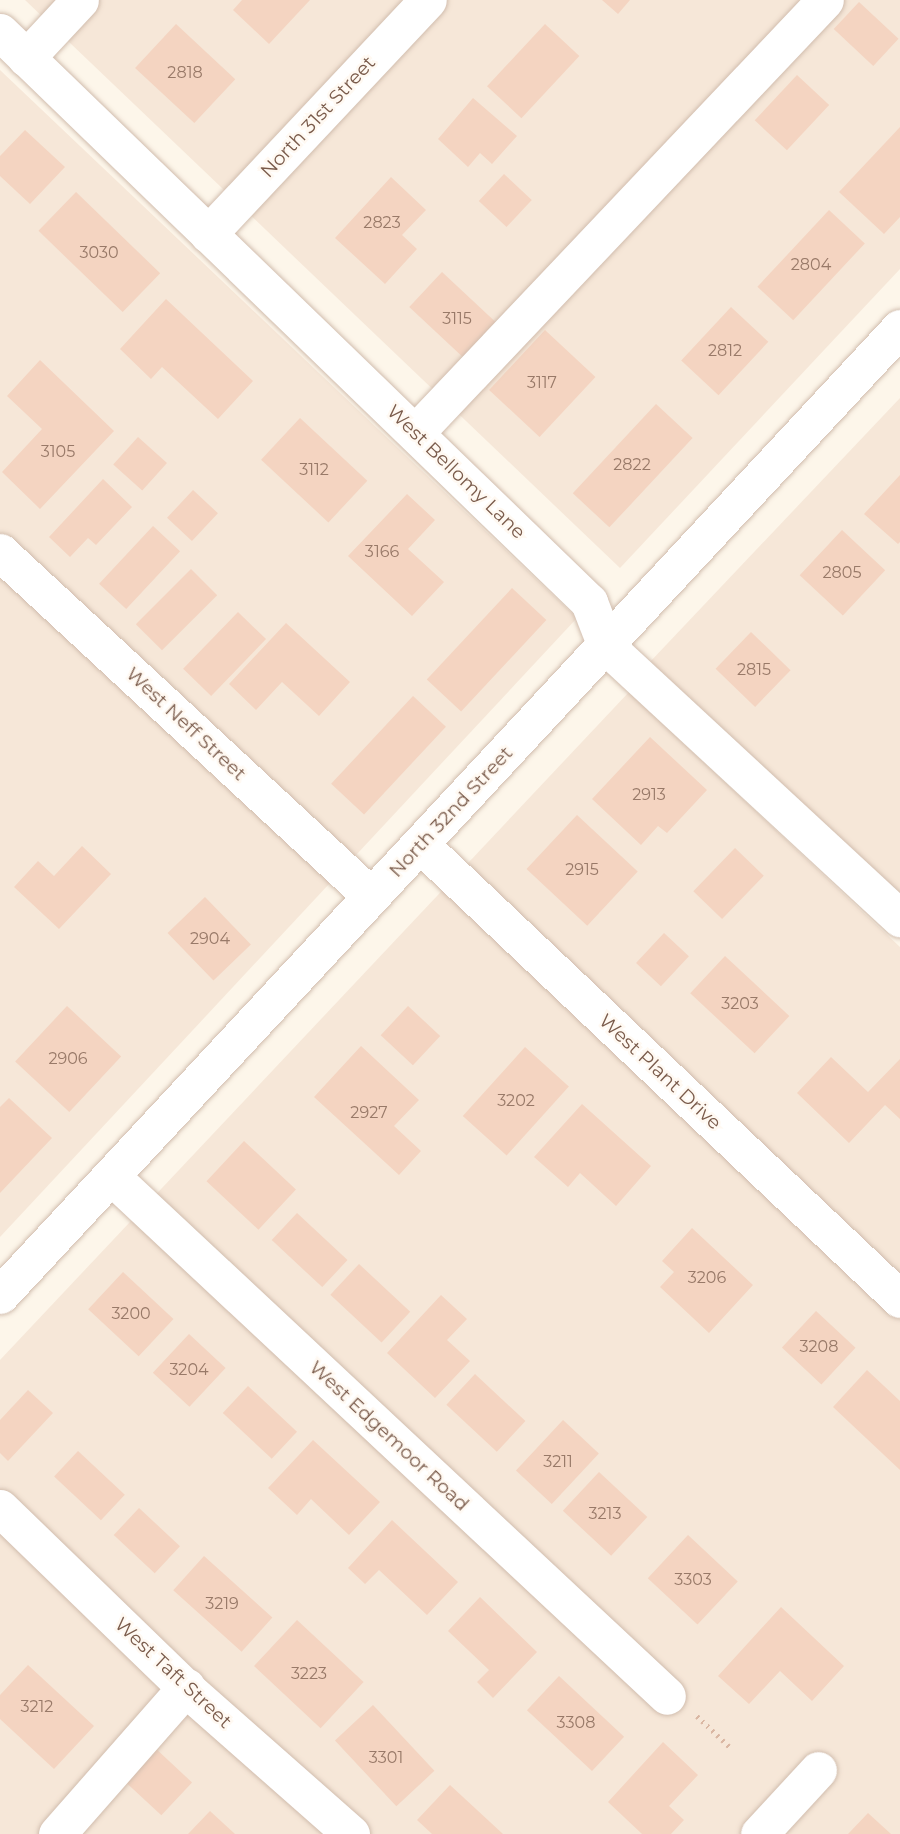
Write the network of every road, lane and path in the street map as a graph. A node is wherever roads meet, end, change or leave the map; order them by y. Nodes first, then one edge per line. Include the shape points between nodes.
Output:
1 (80, 0) edge
2 (428, 0) edge
3 (825, 0) edge
4 (0, 32) edge
5 (26, 58) junction
6 (208, 234) junction
7 (900, 328) edge
8 (415, 433) junction
9 (0, 552) edge
10 (606, 646) junction
11 (421, 845) junction
12 (371, 896) junction
13 (900, 918) edge
14 (111, 1176) junction
15 (0, 1294) edge
16 (900, 1299) edge
17 (0, 1508) edge
18 (186, 1687) junction
19 (677, 1701) joint
20 (732, 1749) dead end
21 (818, 1770) dead end
22 (57, 1834) edge
23 (351, 1834) edge
24 (758, 1834) edge

1 - 5 street
2 - 6 street, North 31st Street
3 - 8 street
4 - 5 street, West Bellomy Lane
5 - 6 street, West Bellomy Lane
6 - 8 street, West Bellomy Lane
7 - 10 street, North 32nd Street
8 - 10 street, West Bellomy Lane via 589,602
9 - 12 street, West Neff Street
10 - 11 street, North 32nd Street
10 - 13 street, West Bellomy Lane
11 - 12 street, North 32nd Street
11 - 16 street, West Plant Drive
12 - 14 street, North 32nd Street
14 - 15 street, North 32nd Street
14 - 19 street, West Edgemoor Road
17 - 18 street, West Taft Street
18 - 22 street
18 - 23 street, West Taft Street
19 - 20 path
21 - 24 street

